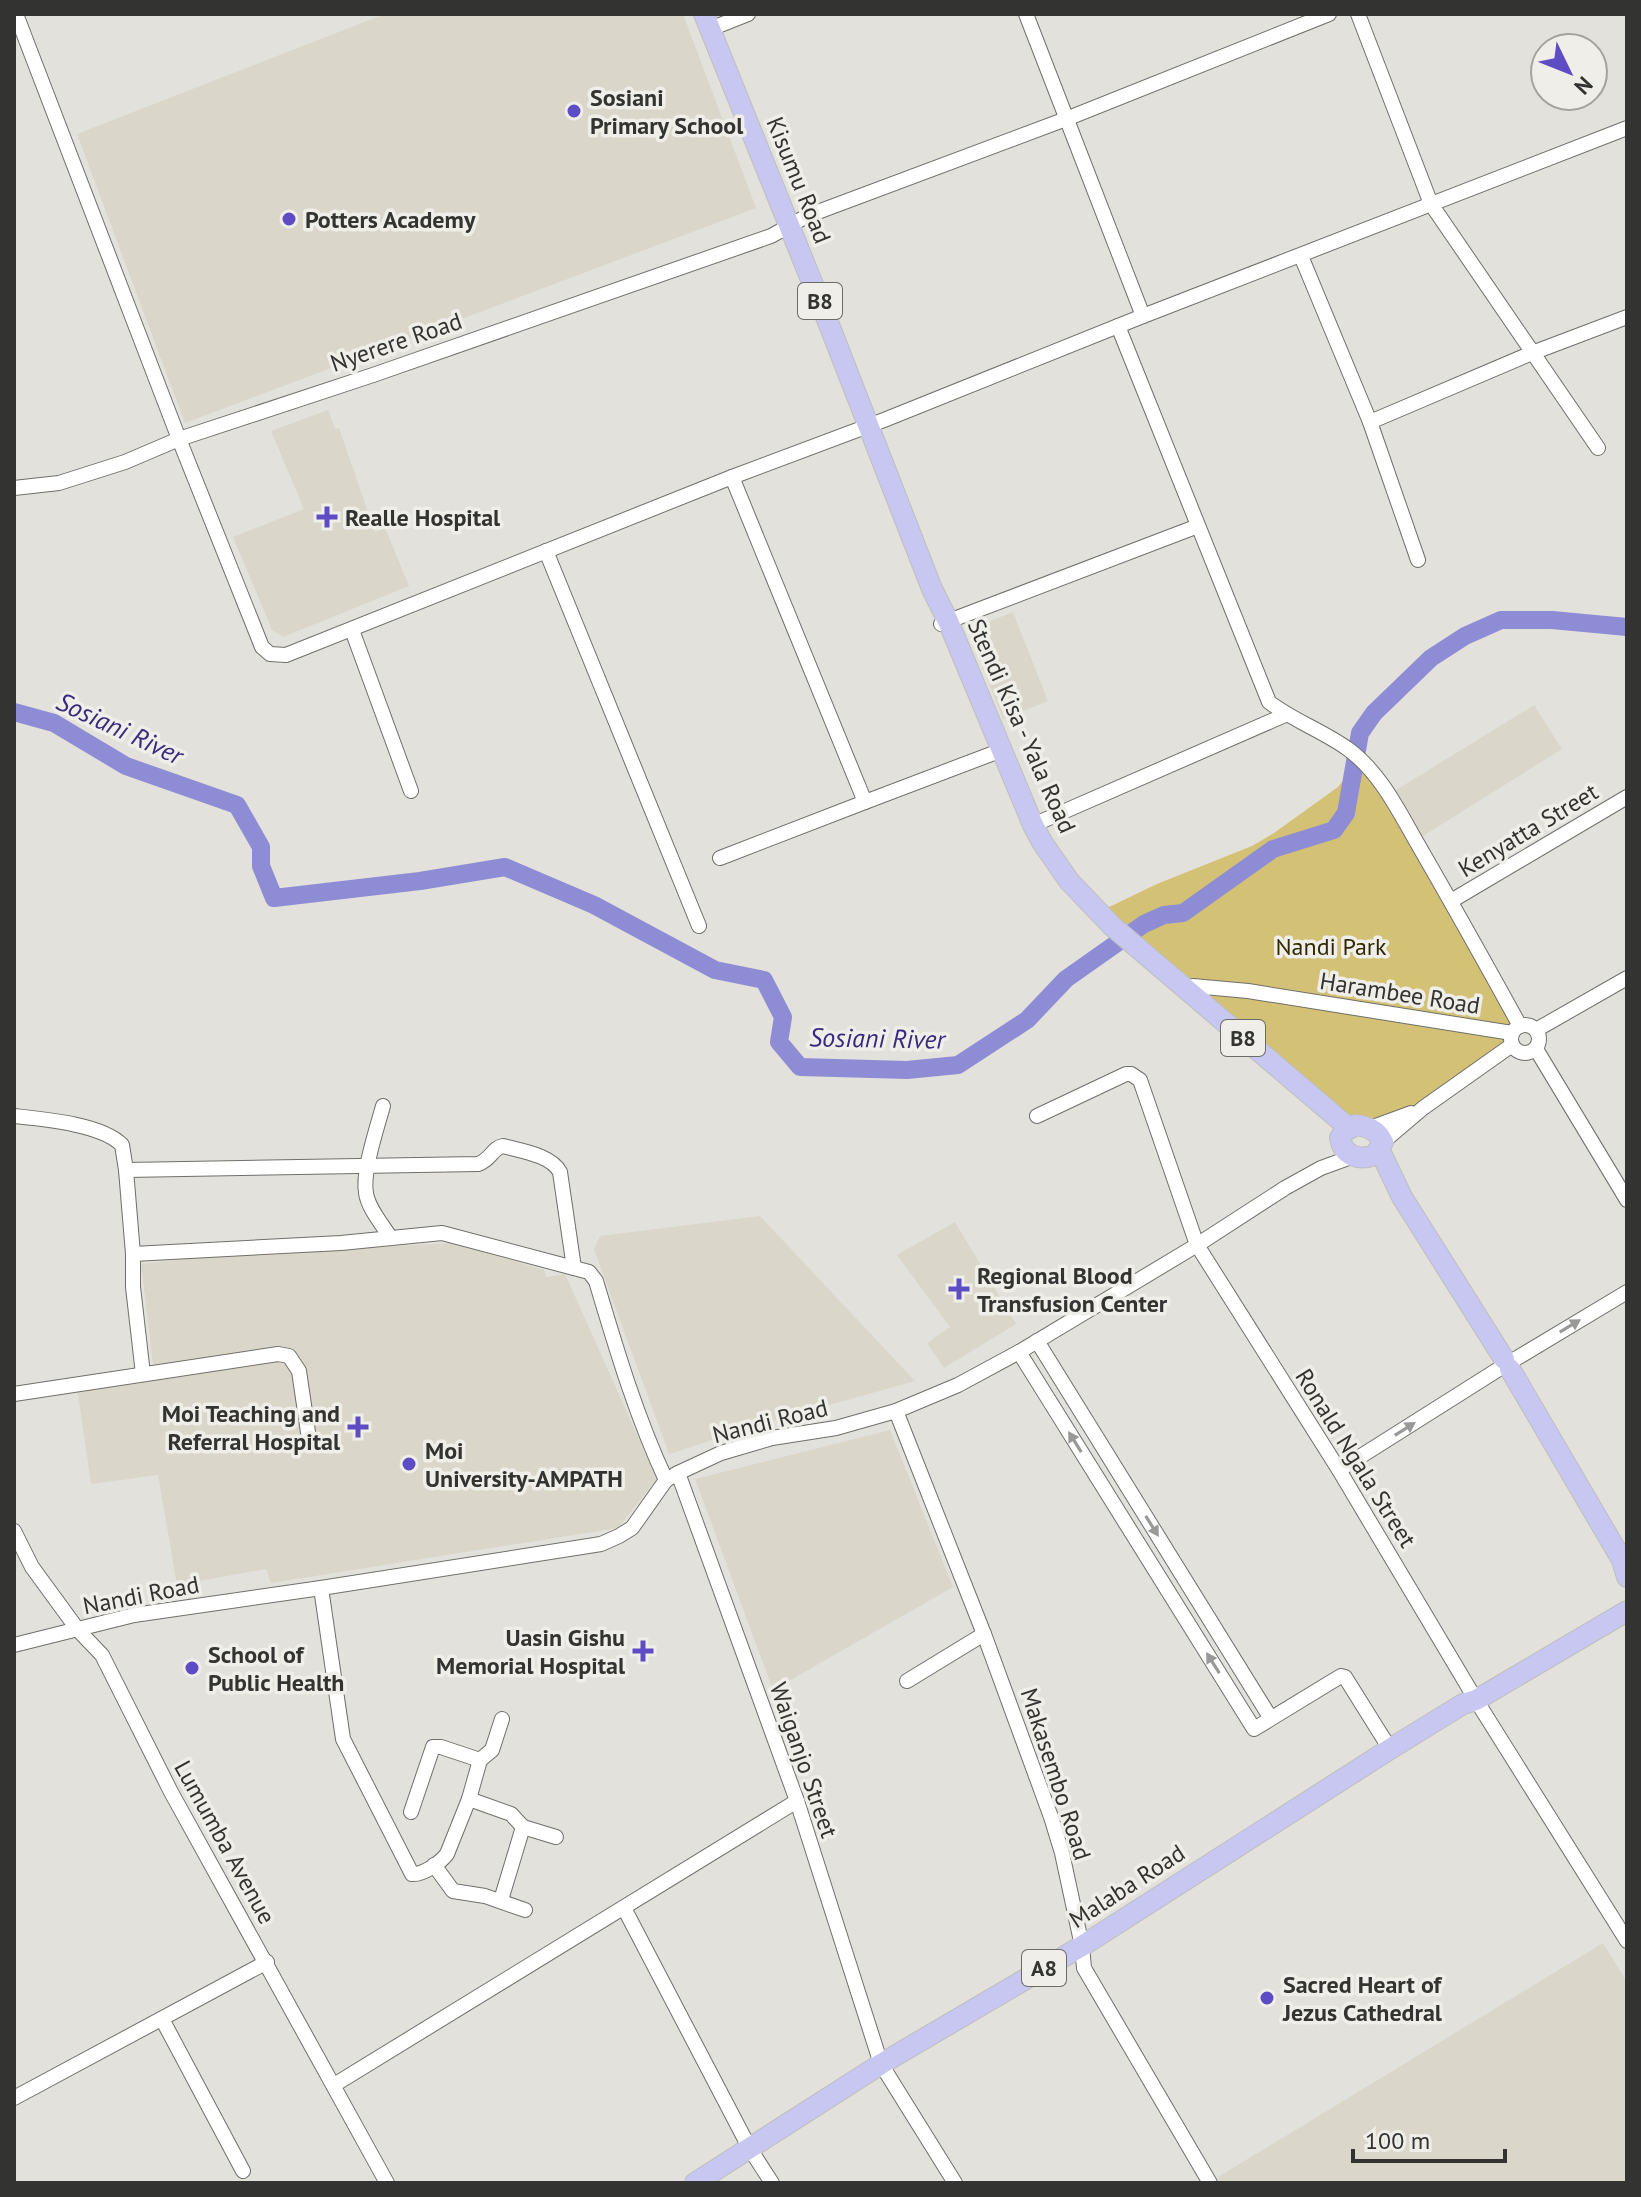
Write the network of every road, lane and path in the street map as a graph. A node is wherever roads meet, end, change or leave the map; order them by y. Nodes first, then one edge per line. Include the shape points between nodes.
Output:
1 (16, 14) edge
2 (748, 14) edge
3 (1026, 14) edge
4 (1329, 14) edge
5 (1358, 14) edge
6 (707, 22) edge
7 (1066, 119) junction
8 (1627, 128) edge
9 (1431, 204) junction
10 (790, 227) junction
11 (1301, 256) junction
12 (1143, 316) junction
13 (1627, 317) edge
14 (1118, 326) junction
15 (1532, 353) junction
16 (1370, 422) junction
17 (869, 424) junction
18 (179, 439) junction
19 (1598, 448) dead end
20 (732, 477) junction
21 (14, 488) edge
22 (1198, 526) junction
23 (546, 551) junction
24 (1418, 560) dead end
25 (932, 589) joint
26 (944, 623) junction
27 (352, 630) junction
28 (1285, 715) junction
29 (994, 753) junction
30 (411, 791) dead end
31 (1627, 797) edge
32 (865, 802) junction
33 (1033, 825) junction
34 (720, 858) dead end
35 (1451, 901) junction
36 (699, 926) dead end
37 (1110, 928) junction
38 (1135, 950) junction
39 (1627, 978) edge
40 (1188, 990) junction
41 (1536, 1030) junction
42 (1515, 1035) junction
43 (1536, 1049) junction
44 (383, 1106) dead end
45 (14, 1116) edge
46 (1037, 1116) dead end
47 (1361, 1143) junction
48 (368, 1166) junction
49 (126, 1170) junction
50 (1627, 1200) edge
51 (390, 1237) junction
52 (1197, 1245) junction
53 (133, 1254) junction
54 (574, 1268) junction
55 (1627, 1292) edge
56 (1037, 1341) junction
57 (1019, 1352) junction
58 (1507, 1364) junction
59 (143, 1374) junction
60 (14, 1394) edge
61 (896, 1411) junction
62 (309, 1439) dead end
63 (1339, 1470) junction
64 (672, 1476) junction
65 (14, 1531) edge
66 (1625, 1567) edge
67 (321, 1588) junction
68 (1627, 1598) edge
69 (1627, 1611) edge
70 (78, 1630) junction
71 (984, 1634) junction
72 (14, 1645) edge
73 (907, 1681) dead end
74 (1471, 1699) junction
75 (1270, 1717) junction
76 (502, 1719) dead end
77 (1390, 1749) junction
78 (480, 1760) junction
79 (469, 1799) junction
80 (797, 1801) junction
81 (411, 1812) dead end
82 (523, 1827) junction
83 (556, 1837) dead end
84 (434, 1865) junction
85 (501, 1900) junction
86 (624, 1908) junction
87 (525, 1910) dead end
88 (1627, 1941) edge
89 (1082, 1946) junction
90 (267, 1962) junction
91 (162, 2019) junction
92 (881, 2064) junction
93 (334, 2085) junction
94 (14, 2098) edge
95 (750, 2149) junction
96 (243, 2171) dead end
97 (387, 2183) edge
98 (695, 2183) edge
99 (772, 2183) edge
100 (955, 2183) edge
101 (1210, 2183) edge

1 - 18 street
2 - 6 street
3 - 7 street
4 - 7 street, Nyerere Road
5 - 9 street
6 - 10 highway, Kisumu Road / B8
7 - 10 street, Nyerere Road via 807,216
7 - 12 street
8 - 9 street
9 - 11 street
9 - 15 street
10 - 17 highway, Kisumu Road / B8
10 - 18 street, Nyerere Road
11 - 12 street
11 - 16 street
12 - 14 street
13 - 15 street
14 - 17 street
14 - 22 street
15 - 16 street
15 - 19 street
16 - 24 street
17 - 20 street
17 - 25 highway, Kisumu Road / B8
18 - 21 street, Nyerere Road via 59,483
18 - 27 street via 262,647 270,654 286,655
20 - 23 street
20 - 32 street
22 - 26 street
22 - 28 street via 1269,702
23 - 27 street
23 - 36 street
25 - 26 highway, Stendi Kisa - Yala Road / B8
26 - 29 highway, B8
26 - 33 highway, Stendi Kisa - Yala Road / B8
27 - 30 street
28 - 33 street
28 - 35 street, Kenyatta Street via 1349,749 1373,772
29 - 32 street
29 - 37 highway, B8 via 1034,840 1071,891
31 - 35 street, Kenyatta Street
32 - 34 street
33 - 37 highway, Stendi Kisa - Yala Road / B8 via 1069,881
35 - 42 street, Kenyatta Street
37 - 38 highway, Stendi Kisa - Yala Road / B8
38 - 40 highway, B8
38 - 47 highway, Stendi Kisa - Yala Road / B8 via 1201,1015
39 - 41 street
40 - 42 street, Harambee Road via 1193,986 1248,991
40 - 47 highway, B8
41 - 42 street via 1529,1025
41 - 43 street
42 - 43 street via 1518,1052
42 - 47 street, Nandi Road via 1423,1108
43 - 50 street
44 - 48 street
45 - 49 street via 105,1132 122,1145
46 - 52 street, Ronald Ngala Street via 1126,1074 1136,1076
47 - 52 street, Nandi Road
47 - 58 highway, Stendi Kisa - Yala Road / B8 via 1402,1197
48 - 49 street
48 - 51 street via 365,1191
48 - 54 street via 478,1164 503,1146 550,1161 560,1172
49 - 53 street
51 - 53 street
51 - 54 street via 449,1234
52 - 56 street, Nandi Road
52 - 63 street, Ronald Ngala Street
53 - 59 street
54 - 64 street, Waiganjo Street via 589,1272 596,1281 652,1449
58 -> 55 street
56 - 57 street, Nandi Road
56 -> 75 street
57 - 61 street, Nandi Road
75 -> 57 street via 1254,1729
63 -> 58 street
58 - 66 highway, Stendi Kisa - Yala Road / B8
59 - 60 street
59 - 62 street via 289,1356 299,1371
61 - 64 street, Nandi Road via 772,1438 721,1453
61 - 71 street, Makasembo Road
63 - 74 street, Ronald Ngala Street
64 - 67 street, Nandi Road via 632,1528 601,1544
64 - 80 street, Waiganjo Street
65 - 70 street, Lumumba Avenue via 32,1567
67 - 70 street, Nandi Road via 134,1615
67 - 84 street via 343,1739 412,1874
68 - 74 highway, Malaba Road / A8
69 - 74 highway, Malaba Road / A8
70 - 72 street, Nandi Road
70 - 90 street, Lumumba Avenue via 102,1655 171,1792
71 - 73 street
71 - 89 street, Makasembo Road via 1051,1817
74 - 77 highway, Malaba Road / A8
74 - 88 street, Ronald Ngala Street
75 - 77 street via 1345,1677
76 - 78 street via 492,1750
77 - 89 highway, Malaba Road / A8
78 - 79 street
78 - 81 street via 433,1747
79 - 82 street via 511,1814
79 - 84 street via 447,1854
80 - 86 street
80 - 92 street, Waiganjo Street
82 - 83 street
82 - 85 street
84 - 85 street via 453,1891
85 - 87 street
86 - 93 street
86 - 95 street
89 - 92 highway, Malaba Road / A8
89 - 101 street, Makasembo Road via 1084,1968
90 - 91 street
90 - 93 street, Lumumba Avenue
91 - 94 street
91 - 96 street
92 - 95 highway, Malaba Road / A8
92 - 100 street, Waiganjo Street
93 - 97 street, Lumumba Avenue
95 - 98 highway, Malaba Road / A8
95 - 99 street

